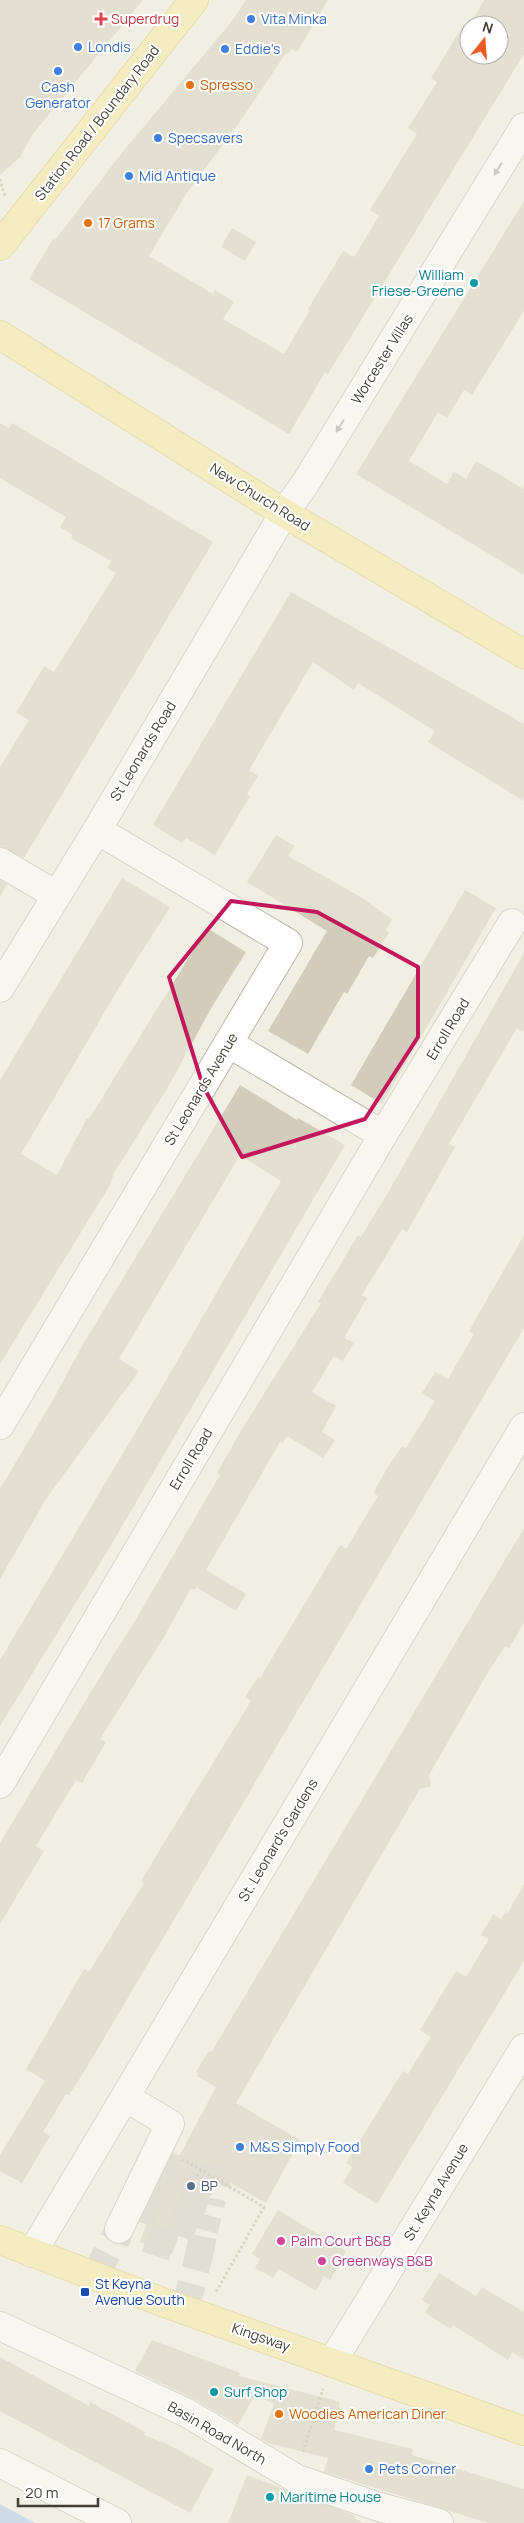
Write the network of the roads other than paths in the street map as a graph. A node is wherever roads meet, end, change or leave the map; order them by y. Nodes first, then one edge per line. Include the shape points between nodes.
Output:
1 (194, 0) edge
2 (524, 127) edge
3 (0, 246) edge
4 (0, 335) edge
5 (284, 513) junction
6 (524, 654) edge
7 (97, 830) junction
8 (0, 862) edge
9 (56, 895) junction
10 (512, 923) dead end
11 (0, 988) edge
12 (228, 1043) junction
13 (383, 1135) junction
14 (0, 1425) edge
15 (524, 1427) edge
16 (0, 1784) edge
17 (522, 2054) edge
18 (125, 2097) junction
19 (119, 2229) dead end
20 (0, 2240) edge
21 (32, 2253) junction
22 (0, 2326) edge
23 (332, 2362) junction
24 (524, 2431) edge
25 (0, 2463) edge
26 (373, 2515) edge
27 (117, 2523) edge
28 (439, 2523) edge

1 - 3 main road, Station Road / Boundary Road
2 -> 5 street, Worcester Villas via 305,484
4 - 5 main road, New Church Road
5 - 6 main road, New Church Road
5 - 7 street, St Leonards Road
7 - 9 street, St Leonards Road
7 - 12 street, St Leonards Avenue via 288,943
8 - 9 street
9 - 11 street, St Leonards Road
10 - 13 street, Erroll Road
12 - 13 street
12 - 14 street, St Leonards Avenue
13 - 16 street, Erroll Road
15 - 18 street, St. Leonard's Gardens
17 - 23 street, St. Keyna Avenue
18 - 19 street via 170,2124
18 - 21 street, St. Leonard's Gardens
20 - 21 main road, Kingsway
21 - 23 main road, Kingsway
22 - 26 street, Basin Road North via 188,2413 296,2479
23 - 24 main road, Kingsway
25 - 27 street
26 - 28 street, Basin Road North

